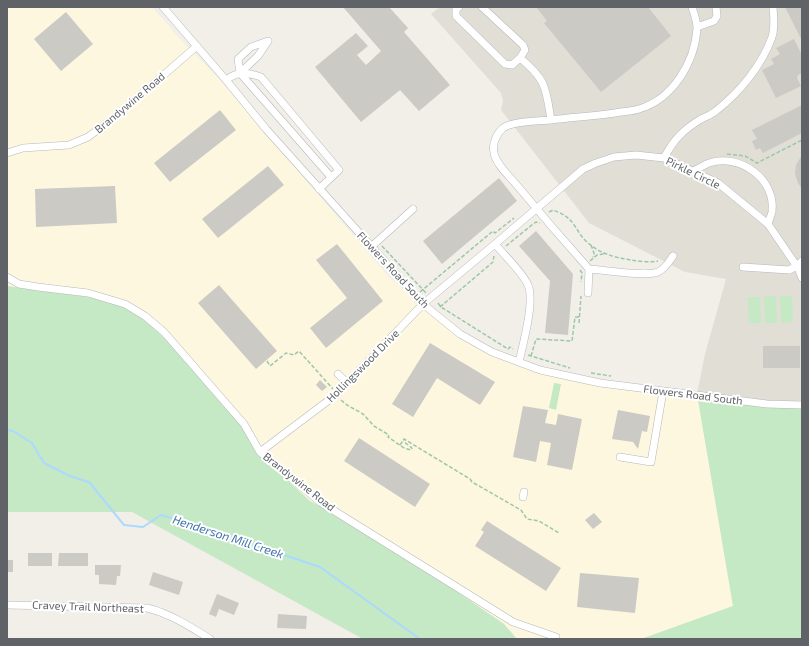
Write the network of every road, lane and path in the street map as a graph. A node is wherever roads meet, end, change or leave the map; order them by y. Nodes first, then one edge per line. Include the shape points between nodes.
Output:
1 (163, 7) edge
2 (459, 7) edge
3 (482, 7) edge
4 (692, 7) edge
5 (716, 7) edge
6 (773, 7) edge
7 (697, 27) junction
8 (197, 46) junction
9 (520, 58) junction
10 (240, 73) junction
11 (226, 80) junction
12 (551, 120) junction
13 (7, 153) edge
14 (664, 158) junction
15 (693, 171) junction
16 (331, 177) junction
17 (319, 189) junction
18 (553, 206) dead end
19 (413, 209) dead end
20 (536, 209) junction
21 (553, 210) junction
22 (548, 213) dead end
23 (518, 214) dead end
24 (768, 224) junction
25 (543, 227) dead end
26 (495, 244) junction
27 (591, 245) junction
28 (382, 246) dead end
29 (371, 247) junction
30 (505, 247) dead end
31 (604, 254) junction
32 (494, 256) dead end
33 (673, 256) dead end
34 (593, 257) junction
35 (658, 261) dead end
36 (799, 263) edge
37 (589, 266) junction
38 (743, 267) dead end
39 (580, 270) dead end
40 (7, 277) edge
41 (802, 278) edge
42 (583, 283) dead end
43 (423, 290) junction
44 (420, 292) dead end
45 (585, 292) joint
46 (428, 295) dead end
47 (438, 303) dead end
48 (423, 304) junction
49 (440, 307) junction
50 (579, 317) junction
51 (579, 323) dead end
52 (513, 349) dead end
53 (526, 354) dead end
54 (531, 356) junction
55 (267, 361) dead end
56 (519, 362) junction
57 (571, 369) dead end
58 (585, 372) dead end
59 (338, 374) dead end
60 (612, 377) dead end
61 (347, 383) junction
62 (334, 391) dead end
63 (663, 391) junction
64 (341, 400) dead end
65 (802, 405) edge
66 (403, 441) junction
67 (400, 445) junction
68 (260, 452) junction
69 (620, 458) dead end
70 (559, 533) dead end
71 (7, 605) edge
72 (556, 637) dead end
73 (210, 639) edge

1 - 8 street, Flowers Road South
2 - 9 street via 456,9 456,16 505,64 512,65
3 - 9 street via 524,45 525,50
4 - 7 street
5 - 7 street via 717,16 714,21
6 - 14 street via 772,37 750,78 716,111 683,132 671,144
7 - 12 street via 688,65 667,93 653,102 639,109
8 - 11 street, Flowers Road South
8 - 13 street, Brandywine Road via 88,137 69,145 23,148
9 - 12 street via 540,78 547,93
10 - 10 street via 258,56 268,41 251,47 238,59
10 - 11 street
10 - 16 street
10 - 16 street via 261,77 339,170
11 - 17 street, Flowers Road South
12 - 20 street via 504,127 494,144 497,160
14 - 15 street, Pirkle Circle
14 - 20 street, Pirkle Circle via 636,155 614,157 596,163 583,169
15 - 24 street, Pirkle Circle via 718,183
15 - 24 street via 710,163 724,161 750,168 764,181 771,198 772,212
16 - 17 street
17 - 29 street, Flowers Road South
18 - 21 path
19 - 29 street
20 - 26 street, Pirkle Circle
20 - 37 street
21 - 22 path
21 - 27 path via 568,217
23 - 43 path via 495,233 493,231
24 - 36 street, Pirkle Circle
25 - 30 path via 536,222
26 - 48 street, Hollingswood Drive
26 - 56 street via 529,286 530,304
27 - 31 path
27 - 34 path
28 - 43 path
29 - 48 street, Flowers Road South
31 - 34 path
31 - 35 path via 614,258
32 - 49 path via 493,262
33 - 37 street via 666,267 649,274
34 - 37 path
36 - 38 street via 789,270
36 - 41 street, Pirkle Circle
37 - 45 street
39 - 42 path
40 - 68 street, Brandywine Road via 19,284 88,293 125,304 145,316 164,332 244,424
43 - 44 path
43 - 46 path
45 - 50 path
47 - 49 path
48 - 56 street, Flowers Road South via 460,334 492,352
48 - 61 street, Hollingswood Drive
49 - 52 path via 508,349
50 - 51 path
50 - 54 path via 575,317 572,341 536,338
53 - 54 path
54 - 57 path
55 - 62 path via 270,366 286,353 294,355 299,351
56 - 63 street, Flowers Road South via 540,370 600,383
58 - 60 path
59 - 61 street
61 - 68 street, Hollingswood Drive via 330,400
63 - 65 street, Flowers Road South via 767,404
63 - 69 street via 651,462
64 - 67 path via 363,414 374,426
66 - 67 path
66 - 67 path via 412,448 411,450
66 - 70 path via 404,439 521,510 527,519 538,521
68 - 72 street, Brandywine Road via 320,502 513,622
71 - 73 street, Cravey Trail Northeast via 147,608 156,610

